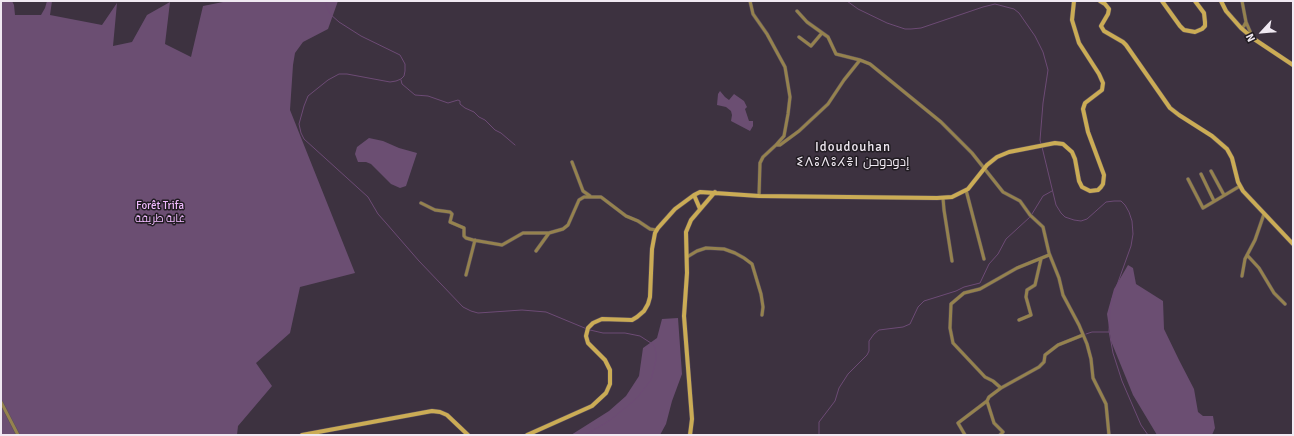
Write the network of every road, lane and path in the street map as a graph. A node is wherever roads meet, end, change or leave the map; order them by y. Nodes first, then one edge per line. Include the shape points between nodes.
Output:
1 (750, 1) edge
2 (1074, 1) edge
3 (1100, 1) edge
4 (1162, 1) edge
5 (1195, 1) edge
6 (1220, 1) edge
7 (1242, 1) edge
8 (797, 11) dead end
9 (1246, 22) junction
10 (1241, 28) junction
11 (822, 32) junction
12 (799, 37) dead end
13 (1254, 39) junction
14 (860, 60) junction
15 (1293, 64) edge
16 (776, 145) junction
17 (572, 162) dead end
18 (984, 168) junction
19 (1211, 171) dead end
20 (1201, 174) dead end
21 (1188, 179) dead end
22 (1240, 186) junction
23 (966, 190) junction
24 (715, 192) junction
25 (694, 195) junction
26 (1224, 195) junction
27 (759, 196) junction
28 (591, 197) junction
29 (943, 198) junction
30 (1214, 201) junction
31 (420, 203) dead end
32 (700, 209) junction
33 (1264, 214) junction
34 (656, 230) junction
35 (550, 233) junction
36 (475, 240) junction
37 (1293, 244) edge
38 (536, 251) dead end
39 (1049, 255) junction
40 (1247, 255) junction
41 (687, 257) junction
42 (984, 259) dead end
43 (1041, 260) junction
44 (952, 261) dead end
45 (466, 275) dead end
46 (1242, 276) dead end
47 (1285, 304) dead end
48 (762, 315) dead end
49 (1019, 320) dead end
50 (1083, 335) junction
51 (1001, 388) junction
52 (986, 401) junction
53 (1, 402) edge
54 (18, 435) edge
55 (302, 435) edge
56 (468, 435) edge
57 (527, 435) edge
58 (690, 435) edge
59 (965, 435) edge
60 (1000, 435) edge
61 (1109, 435) edge

1 - 16 street via 753,14 783,62 787,76 790,102 787,124 784,136
2 - 18 street via 1072,20 1079,43 1103,83 1100,92 1085,103 1083,109 1088,132 1104,175 1104,184 1094,191 1082,188 1072,152 1063,144 1047,144 1009,152
3 - 22 street via 1109,9 1101,26 1104,31 1126,45 1170,108 1227,149
4 - 5 street via 1176,21 1189,32 1199,30 1205,22 1204,13
6 - 10 street
7 - 9 street
8 - 11 street
9 - 10 street
9 - 13 street
10 - 13 street
11 - 12 street via 811,46
11 - 14 street via 828,37 836,54
13 - 15 street
14 - 16 street via 828,104 799,131 780,145
14 - 18 street via 877,69 930,113
16 - 27 street via 761,160 758,176
17 - 28 street via 583,191
18 - 23 street
18 - 39 street via 1002,192 1020,202 1043,227
19 - 26 street
20 - 30 street
21 - 30 street via 1202,208
22 - 26 street
22 - 33 street
23 - 29 street via 952,197
23 - 42 street
24 - 25 street via 700,192
24 - 27 street
24 - 32 street
25 - 32 street
25 - 34 street via 675,209
26 - 30 street
27 - 29 street
28 - 34 street via 601,197 623,215
28 - 35 street via 579,200 566,227
29 - 44 street
31 - 36 street via 435,210 450,212 450,222 464,228 466,238
32 - 41 street via 690,220 687,228
33 - 37 street
33 - 40 street
34 - 57 street via 652,245 650,297 647,307 635,319 602,320 593,323 587,330 588,343 609,366 610,380 606,393 592,406
35 - 36 street via 523,234 502,245
35 - 38 street
36 - 45 street
39 - 43 street
39 - 50 street via 1063,295
40 - 46 street
40 - 47 street
41 - 48 street via 706,248 724,249 752,264 763,307
41 - 58 street via 684,316 692,420
43 - 49 street via 1034,285 1027,290 1026,297 1031,315
43 - 51 street via 1018,268 980,289 964,293 950,304 953,343 985,377
50 - 51 street via 1058,345 1045,355 1044,362 1039,367
50 - 61 street via 1091,359 1093,378 1106,404
51 - 52 street
52 - 59 street via 958,423
52 - 60 street via 994,423 1003,432
53 - 54 street
55 - 56 street via 436,411 447,415

